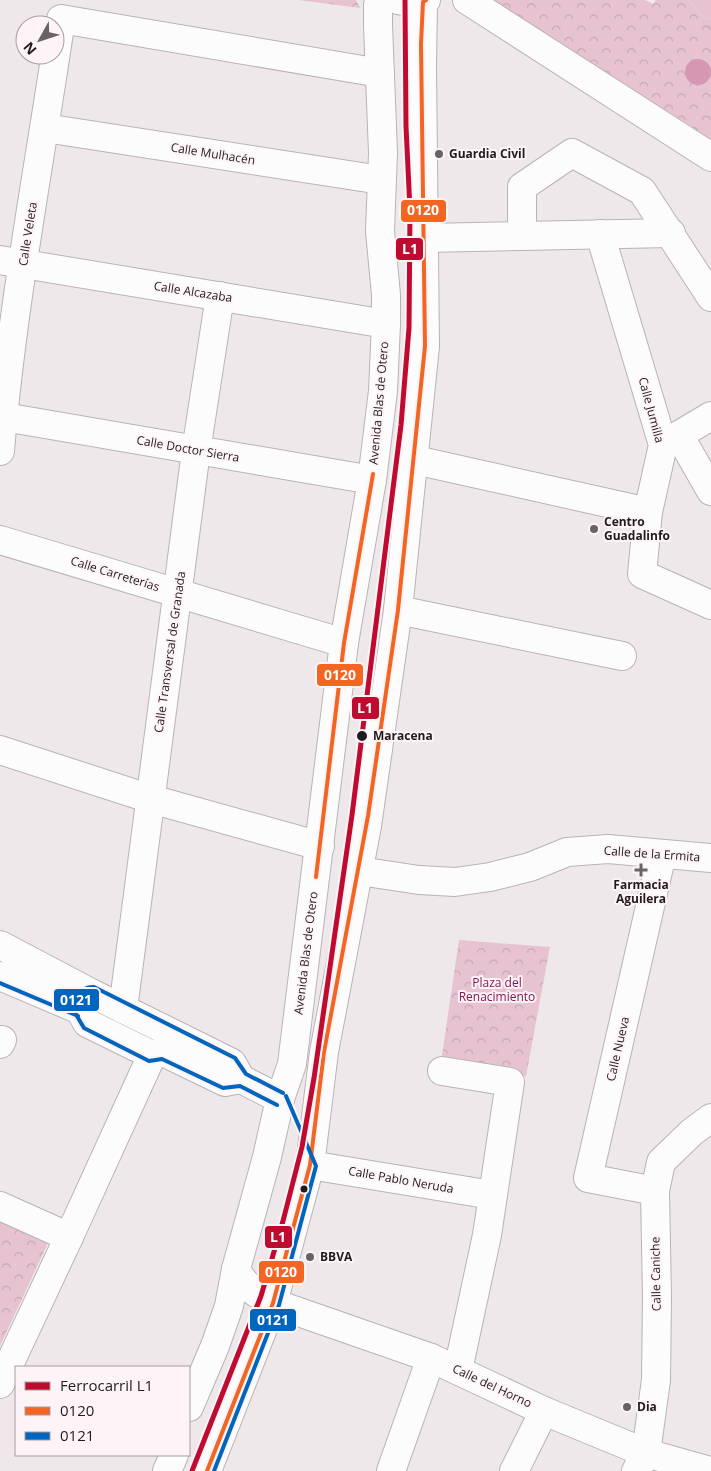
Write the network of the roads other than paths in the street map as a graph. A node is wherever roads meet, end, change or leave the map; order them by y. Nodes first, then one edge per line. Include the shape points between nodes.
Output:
1 (379, 0) edge
2 (467, 0) edge
3 (415, 1) edge
4 (380, 73) junction
5 (45, 128) junction
6 (711, 156) edge
7 (381, 180) junction
8 (670, 233) junction
9 (600, 234) junction
10 (522, 236) junction
11 (425, 238) junction
12 (12, 262) edge
13 (220, 296) junction
14 (711, 297) edge
15 (386, 324) junction
16 (711, 416) edge
17 (1, 425) edge
18 (671, 440) junction
19 (196, 451) junction
20 (414, 460) junction
21 (372, 480) junction
22 (711, 491) edge
23 (648, 512) junction
24 (0, 540) edge
25 (178, 593) junction
26 (711, 605) edge
27 (398, 610) junction
28 (344, 643) junction
29 (622, 656) dead end
30 (0, 750) edge
31 (150, 799) junction
32 (320, 846) junction
33 (662, 854) junction
34 (711, 858) edge
35 (359, 872) junction
36 (0, 945) edge
37 (0, 976) edge
38 (86, 1002) junction
39 (123, 1009) junction
40 (159, 1045) junction
41 (442, 1071) dead end
42 (280, 1099) junction
43 (317, 1108) junction
44 (711, 1118) edge
45 (310, 1165) junction
46 (655, 1192) junction
47 (492, 1195) junction
48 (0, 1206) edge
49 (69, 1237) junction
50 (236, 1269) junction
51 (273, 1303) junction
52 (431, 1358) junction
53 (458, 1370) junction
54 (0, 1384) edge
55 (190, 1405) edge
56 (544, 1411) junction
57 (174, 1456) edge
58 (641, 1462) edge
59 (168, 1471) edge
60 (207, 1471) edge
61 (390, 1471) edge
62 (514, 1471) edge
63 (710, 1471) edge

1 - 4 street, Avenida Blas de Otero
2 - 6 street
3 - 11 street via 422,66
4 - 5 street, Calle Veleta via 61,19
4 - 7 street, Avenida Blas de Otero
5 - 7 street, Calle Mulhacén
5 - 12 street, Calle Veleta
7 - 15 street, Avenida Blas de Otero via 380,231
8 - 9 street
8 - 10 street via 642,191 572,153 522,187
8 - 14 street
9 - 10 street
9 - 18 street, Calle Jumilla
10 - 11 street
11 - 20 street via 425,346
12 - 13 street, Calle Alcazaba
12 - 17 street, Calle Veleta
13 - 15 street, Calle Alcazaba
13 - 19 street, Calle Transversal de Granada
15 - 21 street, Avenida Blas de Otero via 383,391
16 - 18 street
17 - 19 street, Calle Doctor Sierra
18 - 22 street
18 - 23 street, Calle Jumilla
19 - 21 street, Calle Doctor Sierra
19 - 25 street, Calle Transversal de Granada
20 - 23 street
20 - 27 street
21 - 28 street, Avenida Blas de Otero
23 - 26 street, Calle Jumilla via 642,574
24 - 25 street, Calle Carreterías
25 - 28 street, Calle Carreterías
25 - 31 street, Calle Transversal de Granada
27 - 29 street
27 - 35 street
28 - 32 street, Avenida Blas de Otero
30 - 31 street
31 - 32 street
31 - 39 street, Calle Transversal de Granada
32 - 42 street, Avenida Blas de Otero via 292,1064
33 - 34 street, Calle de la Ermita
33 - 35 street, Calle de la Ermita via 608,849 567,852 522,869 455,882
33 - 46 street, Calle Nueva via 588,1178
35 - 43 street via 324,1052
36 - 38 street
37 - 38 street
38 - 39 street
38 - 40 street via 87,1023
39 - 40 street
40 - 42 street via 224,1082 241,1079
40 - 49 street
41 - 47 street via 510,1082
42 - 43 street
42 - 45 street
42 - 50 street, Avenida Blas de Otero
43 - 45 street
44 - 46 street, Calle Caniche via 661,1162
45 - 47 street, Calle Pablo Neruda
45 - 51 street
46 - 58 street, Calle Caniche via 656,1380
47 - 53 street via 487,1235
48 - 49 street
49 - 54 street
50 - 51 street, Calle del Horno via 250,1289
50 - 55 street, Avenida Blas de Otero via 229,1306
51 - 52 street, Calle del Horno
51 - 60 street
52 - 53 street, Calle del Horno
52 - 61 street
53 - 56 street, Calle del Horno
56 - 58 street, Calle del Horno
56 - 62 street
57 - 59 street
58 - 63 street, Calle del Horno

